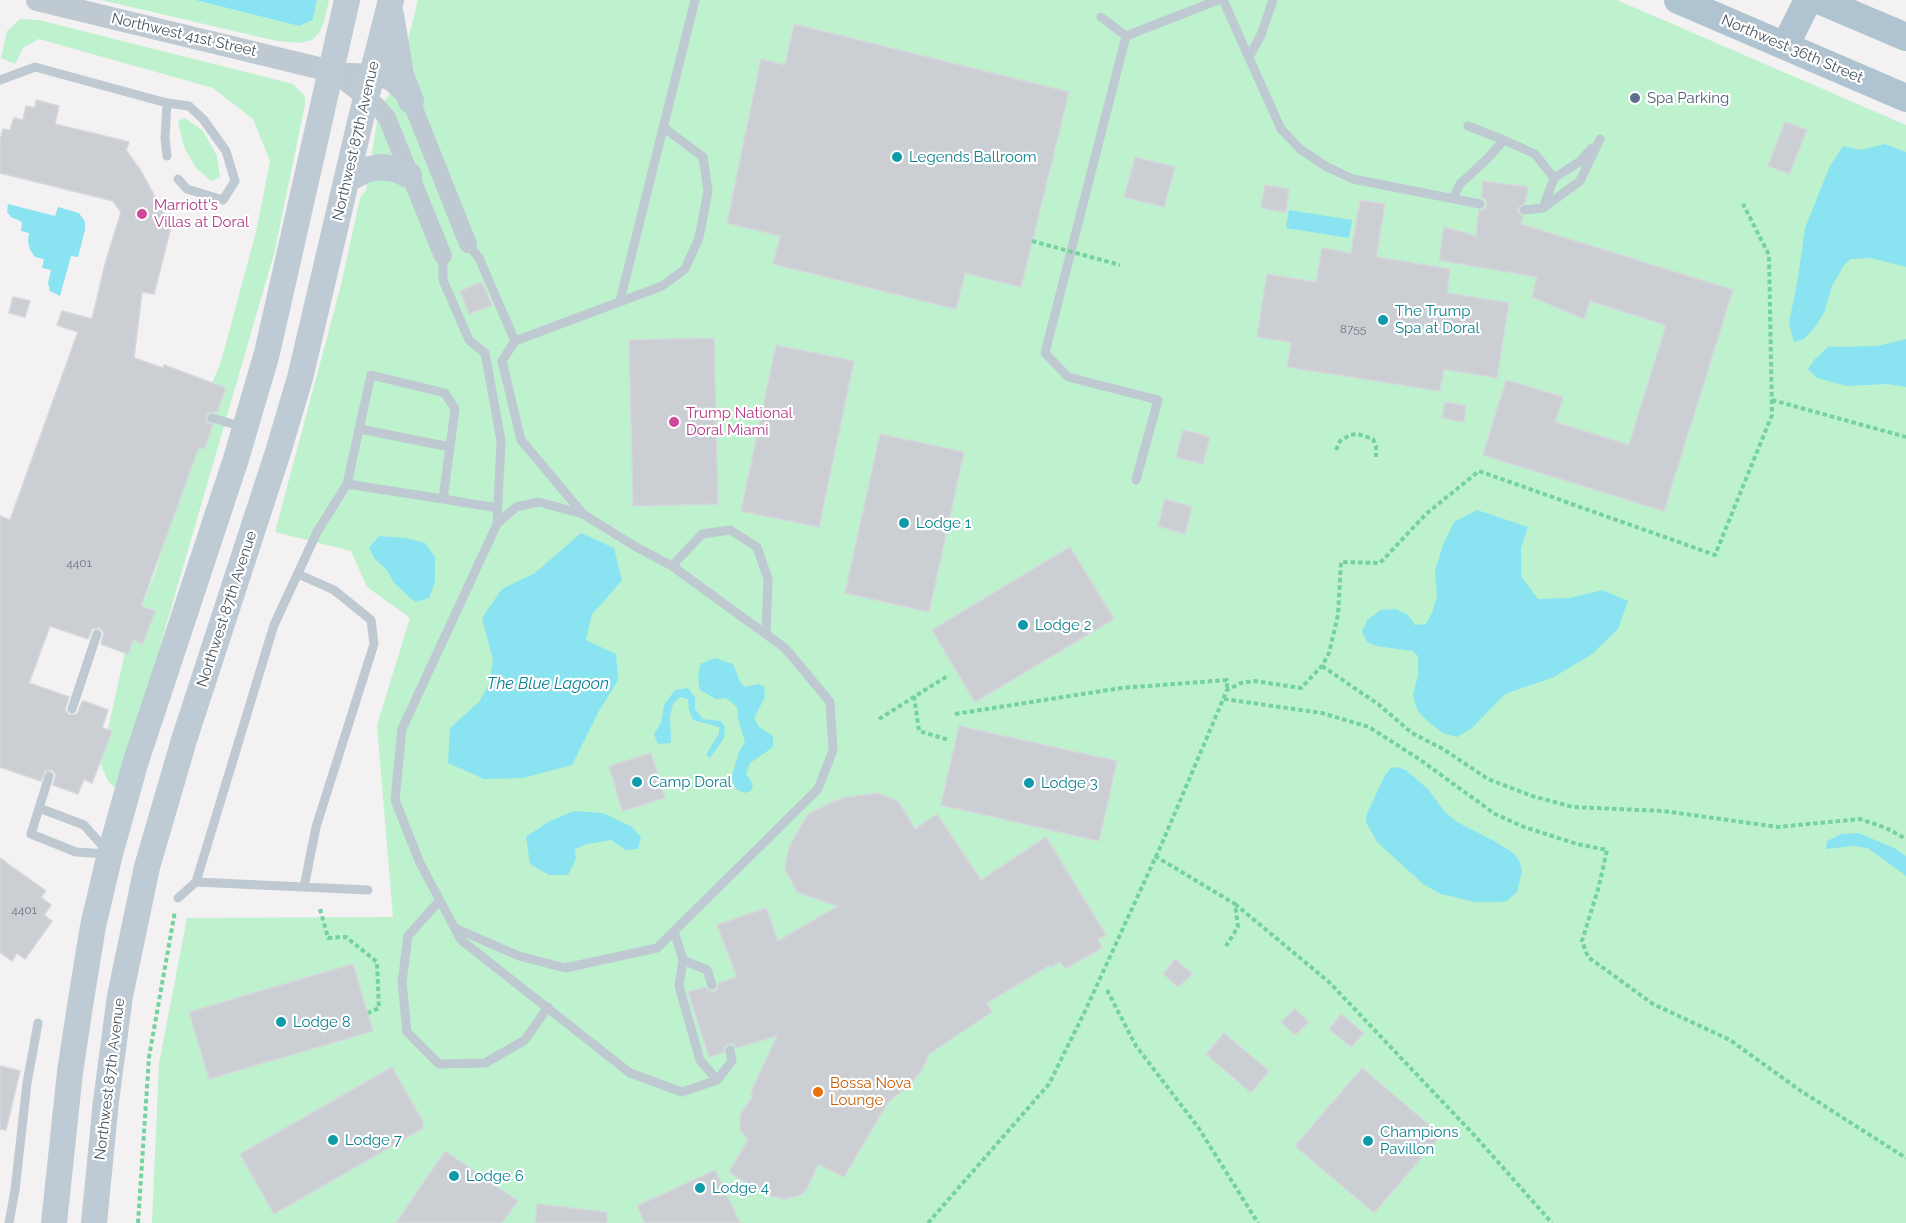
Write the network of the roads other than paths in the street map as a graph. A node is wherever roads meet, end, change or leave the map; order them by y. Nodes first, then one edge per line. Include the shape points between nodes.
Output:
1 (37, 0) edge
2 (347, 0) edge
3 (695, 0) edge
4 (1218, 0) edge
5 (1223, 0) edge
6 (1273, 0) edge
7 (1678, 0) edge
8 (1808, 0) edge
9 (1819, 0) edge
10 (390, 2) edge
11 (1101, 17) dead end
12 (1126, 36) junction
13 (1906, 37) edge
14 (1785, 46) junction
15 (1249, 57) junction
16 (331, 70) junction
17 (0, 80) edge
18 (369, 85) junction
19 (1906, 98) edge
20 (411, 101) junction
21 (167, 103) junction
22 (1468, 126) dead end
23 (663, 127) junction
24 (1504, 140) junction
25 (167, 156) dead end
26 (409, 175) junction
27 (1554, 178) junction
28 (178, 179) dead end
29 (347, 180) junction
30 (1453, 198) junction
31 (1480, 204) dead end
32 (1543, 208) junction
33 (1524, 210) dead end
34 (468, 244) joint
35 (443, 256) joint
36 (620, 301) junction
37 (515, 340) junction
38 (212, 418) dead end
39 (245, 428) junction
40 (360, 429) junction
41 (450, 447) junction
42 (1136, 480) dead end
43 (347, 484) junction
44 (443, 499) junction
45 (498, 508) junction
46 (583, 514) junction
47 (497, 524) junction
48 (672, 566) junction
49 (298, 574) junction
50 (97, 634) dead end
51 (766, 634) junction
52 (72, 709) dead end
53 (49, 776) dead end
54 (39, 808) junction
55 (110, 854) junction
56 (147, 867) junction
57 (196, 882) junction
58 (304, 887) junction
59 (368, 890) dead end
60 (178, 898) road end
61 (440, 900) junction
62 (454, 928) junction
63 (674, 931) junction
64 (683, 960) junction
65 (712, 985) dead end
66 (548, 1007) junction
67 (38, 1023) dead end
68 (730, 1050) dead end
69 (717, 1080) junction
70 (9, 1223) edge
71 (54, 1223) edge
72 (94, 1223) edge

1 - 16 street, Northwest 41st Street
2 - 16 main road
3 - 23 lane
4 - 12 lane
5 - 15 lane
6 - 15 lane
7 - 14 main road, Northwest 36th Street
8 - 14 main road
9 - 13 main road
10 - 18 main road, Northwest 87th Avenue
10 - 20 main road via 401,75
11 - 12 lane
12 - 42 lane via 1045,353 1068,377 1158,400
14 - 19 main road, Northwest 36th Street
15 - 30 lane via 1281,129 1300,149 1353,179
16 - 18 street, Northwest 41st Street
16 - 39 main road via 269,342
17 - 21 lane via 35,67
18 - 20 street, Northwest 41st Street via 392,83
18 - 26 street, Northwest 41st Street via 387,118
18 - 29 main road, Northwest 87th Avenue
20 - 34 street, Northwest 41st Street
21 - 25 lane
21 - 28 lane via 189,106 203,119 226,151 235,181 223,200 186,189
22 - 24 lane
23 - 36 lane
23 - 36 lane via 703,157 708,191 699,238 685,269 662,286
24 - 27 lane via 1535,154
24 - 30 lane via 1460,184
26 - 29 main road via 380,167
26 - 35 street, Northwest 41st Street
27 - 32 lane
27 - 32 lane via 1579,162 1600,139 1580,181
29 - 56 main road, Northwest 87th Avenue via 288,420
30 - 31 lane
32 - 33 lane
34 - 37 lane via 479,258
35 - 45 lane via 443,280 469,339 486,353 501,441
36 - 37 lane
37 - 46 lane via 502,361 521,440
38 - 39 lane
39 - 55 main road via 135,764
40 - 41 lane
40 - 41 lane via 371,375 445,393 455,409
40 - 43 lane
41 - 44 lane
43 - 44 lane
43 - 49 lane via 317,532
44 - 45 lane
45 - 47 lane
46 - 47 lane via 538,502 516,507
46 - 48 lane
47 - 61 lane via 402,729 395,800 420,863
48 - 51 lane
48 - 51 lane via 702,534 730,531 757,547 768,579
49 - 57 lane via 274,626
49 - 58 lane via 334,590 371,620 374,645 316,827
50 - 52 lane
51 - 63 lane via 785,648 830,702 833,750 818,789
53 - 54 lane
54 - 55 lane via 84,825
54 - 55 lane via 31,834 76,852
55 - 56 main road
55 - 71 main road via 80,1006
56 - 72 main road, Northwest 87th Avenue via 120,996
57 - 58 lane
57 - 60 lane
58 - 59 lane
61 - 62 lane
61 - 66 lane via 408,936 402,982 407,1032 439,1064 484,1063 525,1040
62 - 63 lane via 519,956 565,968 657,948
62 - 66 lane via 460,940
63 - 64 lane
64 - 65 lane via 707,970
64 - 69 lane via 679,986 700,1060
66 - 69 lane via 630,1073 682,1092
67 - 70 lane
68 - 69 lane via 732,1061

